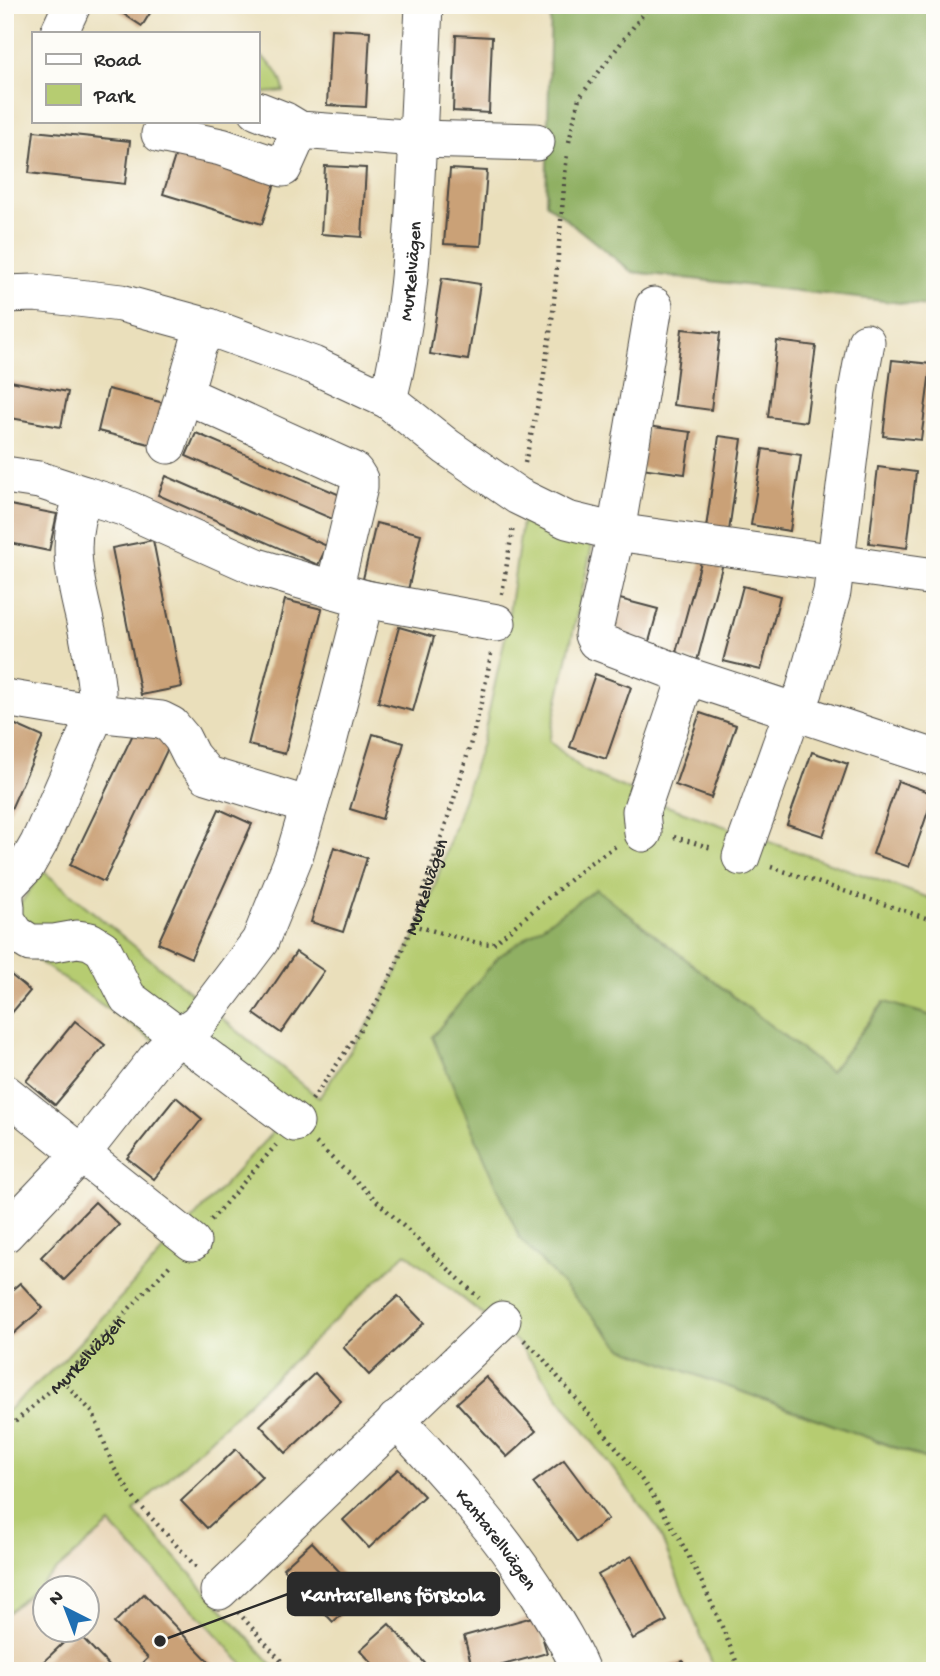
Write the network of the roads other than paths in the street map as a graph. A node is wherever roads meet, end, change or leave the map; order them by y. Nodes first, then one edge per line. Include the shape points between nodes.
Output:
1 (72, 5) edge
2 (424, 5) edge
3 (59, 32) edge
4 (259, 111) edge
5 (300, 130) junction
6 (160, 134) dead end
7 (418, 139) junction
8 (552, 146) road end
9 (5, 294) edge
10 (654, 306) dead end
11 (209, 327) junction
12 (866, 342) dead end
13 (184, 394) junction
14 (388, 400) junction
15 (168, 445) dead end
16 (5, 475) edge
17 (85, 495) junction
18 (616, 532) junction
19 (837, 565) junction
20 (935, 577) edge
21 (350, 594) junction
22 (497, 623) road end
23 (688, 676) junction
24 (5, 698) edge
25 (793, 711) junction
26 (96, 713) junction
27 (935, 758) edge
28 (309, 806) junction
29 (643, 833) road end
30 (741, 857) road end
31 (5, 887) edge
32 (6, 906) edge
33 (178, 1037) junction
34 (5, 1093) edge
35 (295, 1123) road end
36 (82, 1153) junction
37 (5, 1234) edge
38 (192, 1242) road end
39 (502, 1320) road end
40 (396, 1420) junction
41 (219, 1591) road end
42 (580, 1671) edge

1 - 3 street
2 - 7 street, Murkelvägen
4 - 5 street
5 - 6 street via 283,168 221,147
5 - 7 street
7 - 8 street
7 - 14 street, Murkelvägen via 411,273 401,351
9 - 11 street via 121,303
10 - 18 street
11 - 13 street via 198,345
11 - 14 street via 313,365
12 - 19 street via 845,476
13 - 15 street
13 - 21 street via 354,471 359,487
14 - 18 street via 518,496 567,520
16 - 17 street
17 - 21 street via 123,507 257,567
17 - 26 street via 75,527 73,560 95,674
18 - 19 street
18 - 23 street via 593,635 596,641
19 - 20 street
19 - 25 street via 804,692
21 - 22 street
21 - 28 street via 327,746
23 - 25 street
23 - 29 street via 640,811
24 - 26 street
25 - 27 street
25 - 30 street
26 - 28 street via 171,724 206,775
26 - 31 street via 39,843 26,866
28 - 33 street via 295,857 260,941 198,1023
31 - 32 street
32 - 33 street via 6,919 16,934 30,943 76,939 103,949 128,998
33 - 35 street
33 - 36 street
34 - 36 street
36 - 37 street
36 - 38 street
39 - 40 street
40 - 41 street
40 - 42 street, Kantarellvägen via 459,1487 514,1557 572,1649

